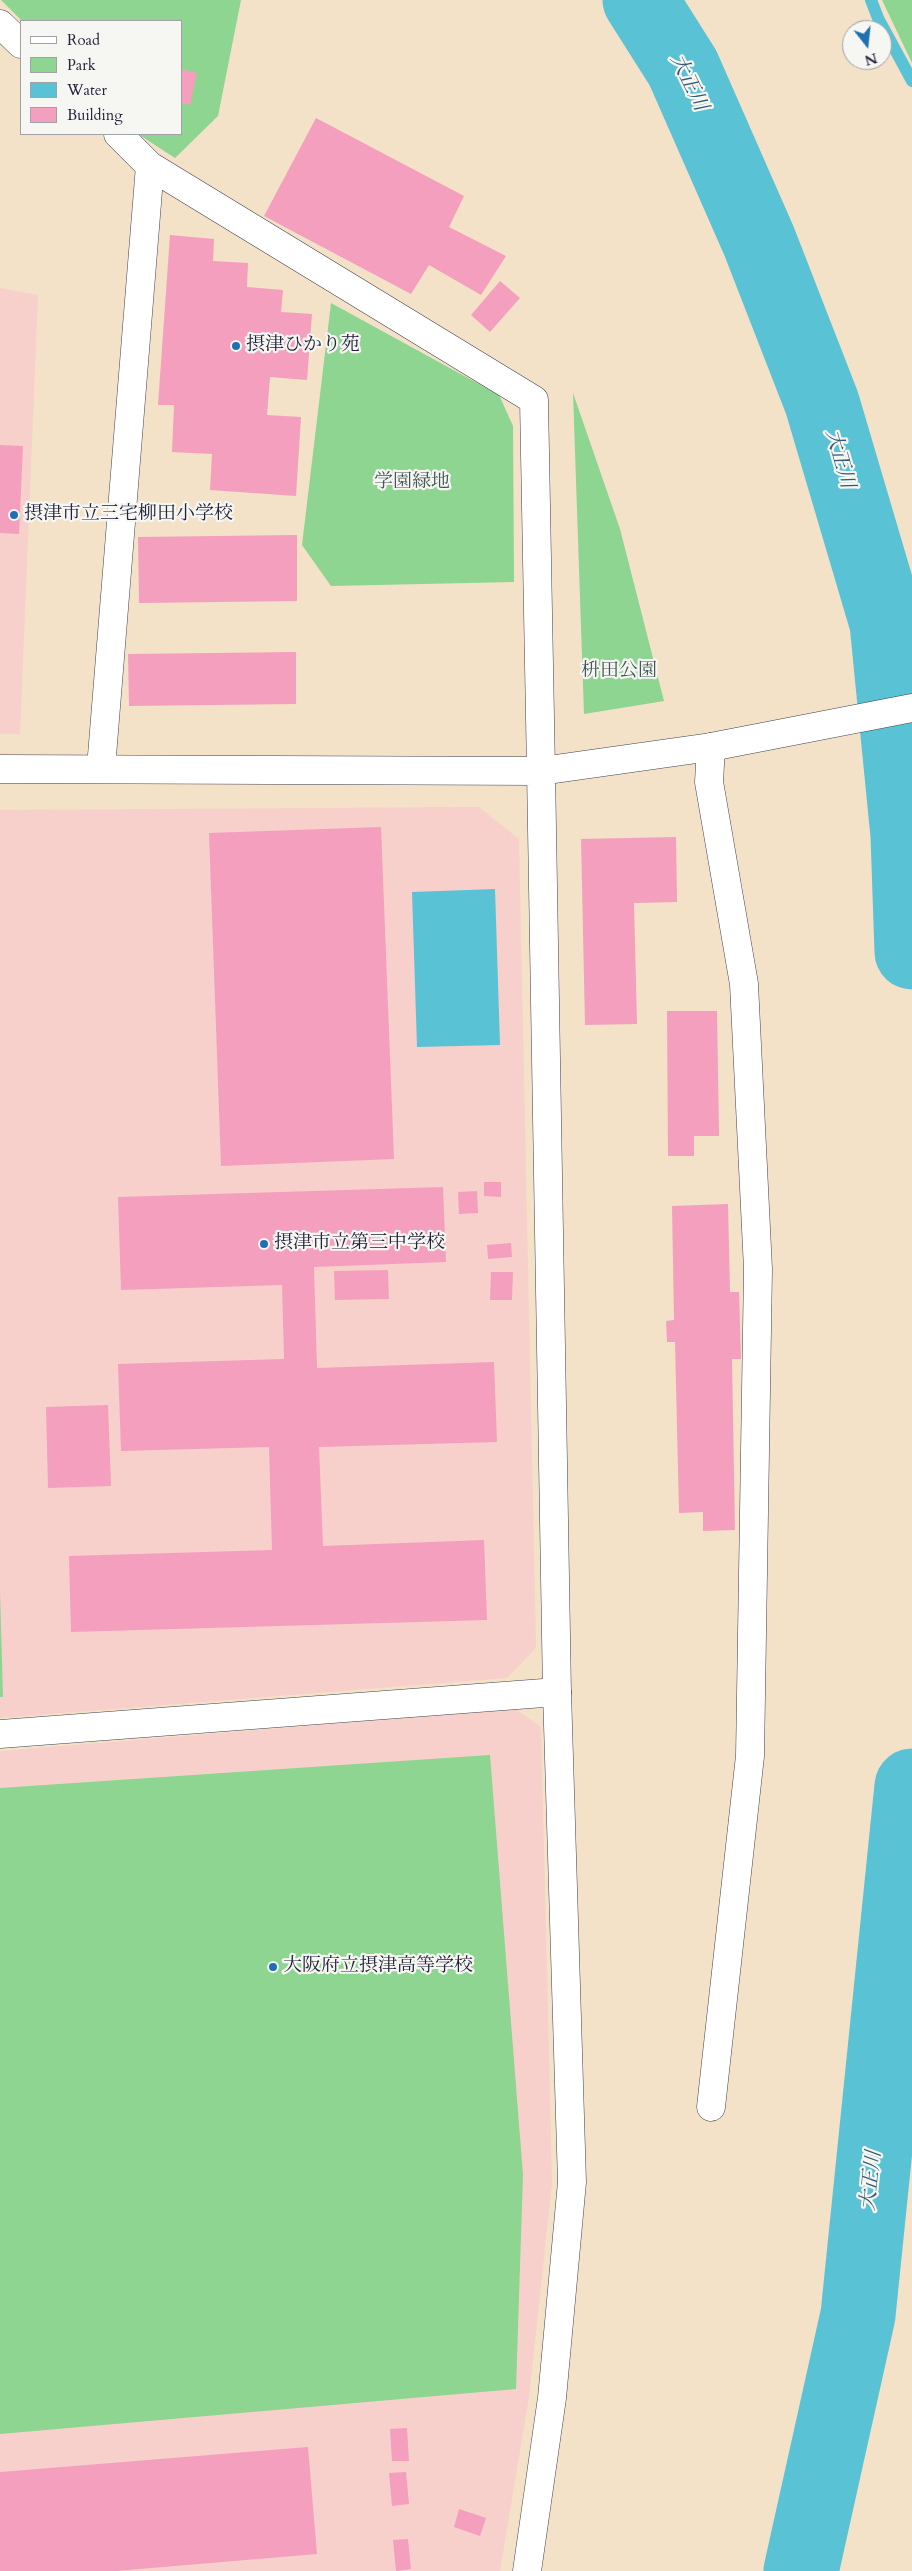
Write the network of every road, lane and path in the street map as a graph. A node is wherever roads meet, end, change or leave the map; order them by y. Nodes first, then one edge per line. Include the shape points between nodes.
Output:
1 (0, 24) edge
2 (20, 43) edge
3 (119, 135) edge
4 (150, 166) junction
5 (912, 708) edge
6 (711, 747) junction
7 (101, 768) junction
8 (0, 769) edge
9 (541, 771) junction
10 (557, 1692) junction
11 (0, 1734) edge
12 (711, 2107) dead end
13 (527, 2571) edge

1 - 2 street
3 - 4 street
4 - 7 street
4 - 9 street via 534,400
5 - 6 street
6 - 9 street
6 - 12 street via 709,782 744,984 758,1269 750,1756
7 - 8 street
7 - 9 street
9 - 10 street
10 - 11 street
10 - 13 street via 572,2182 552,2398

